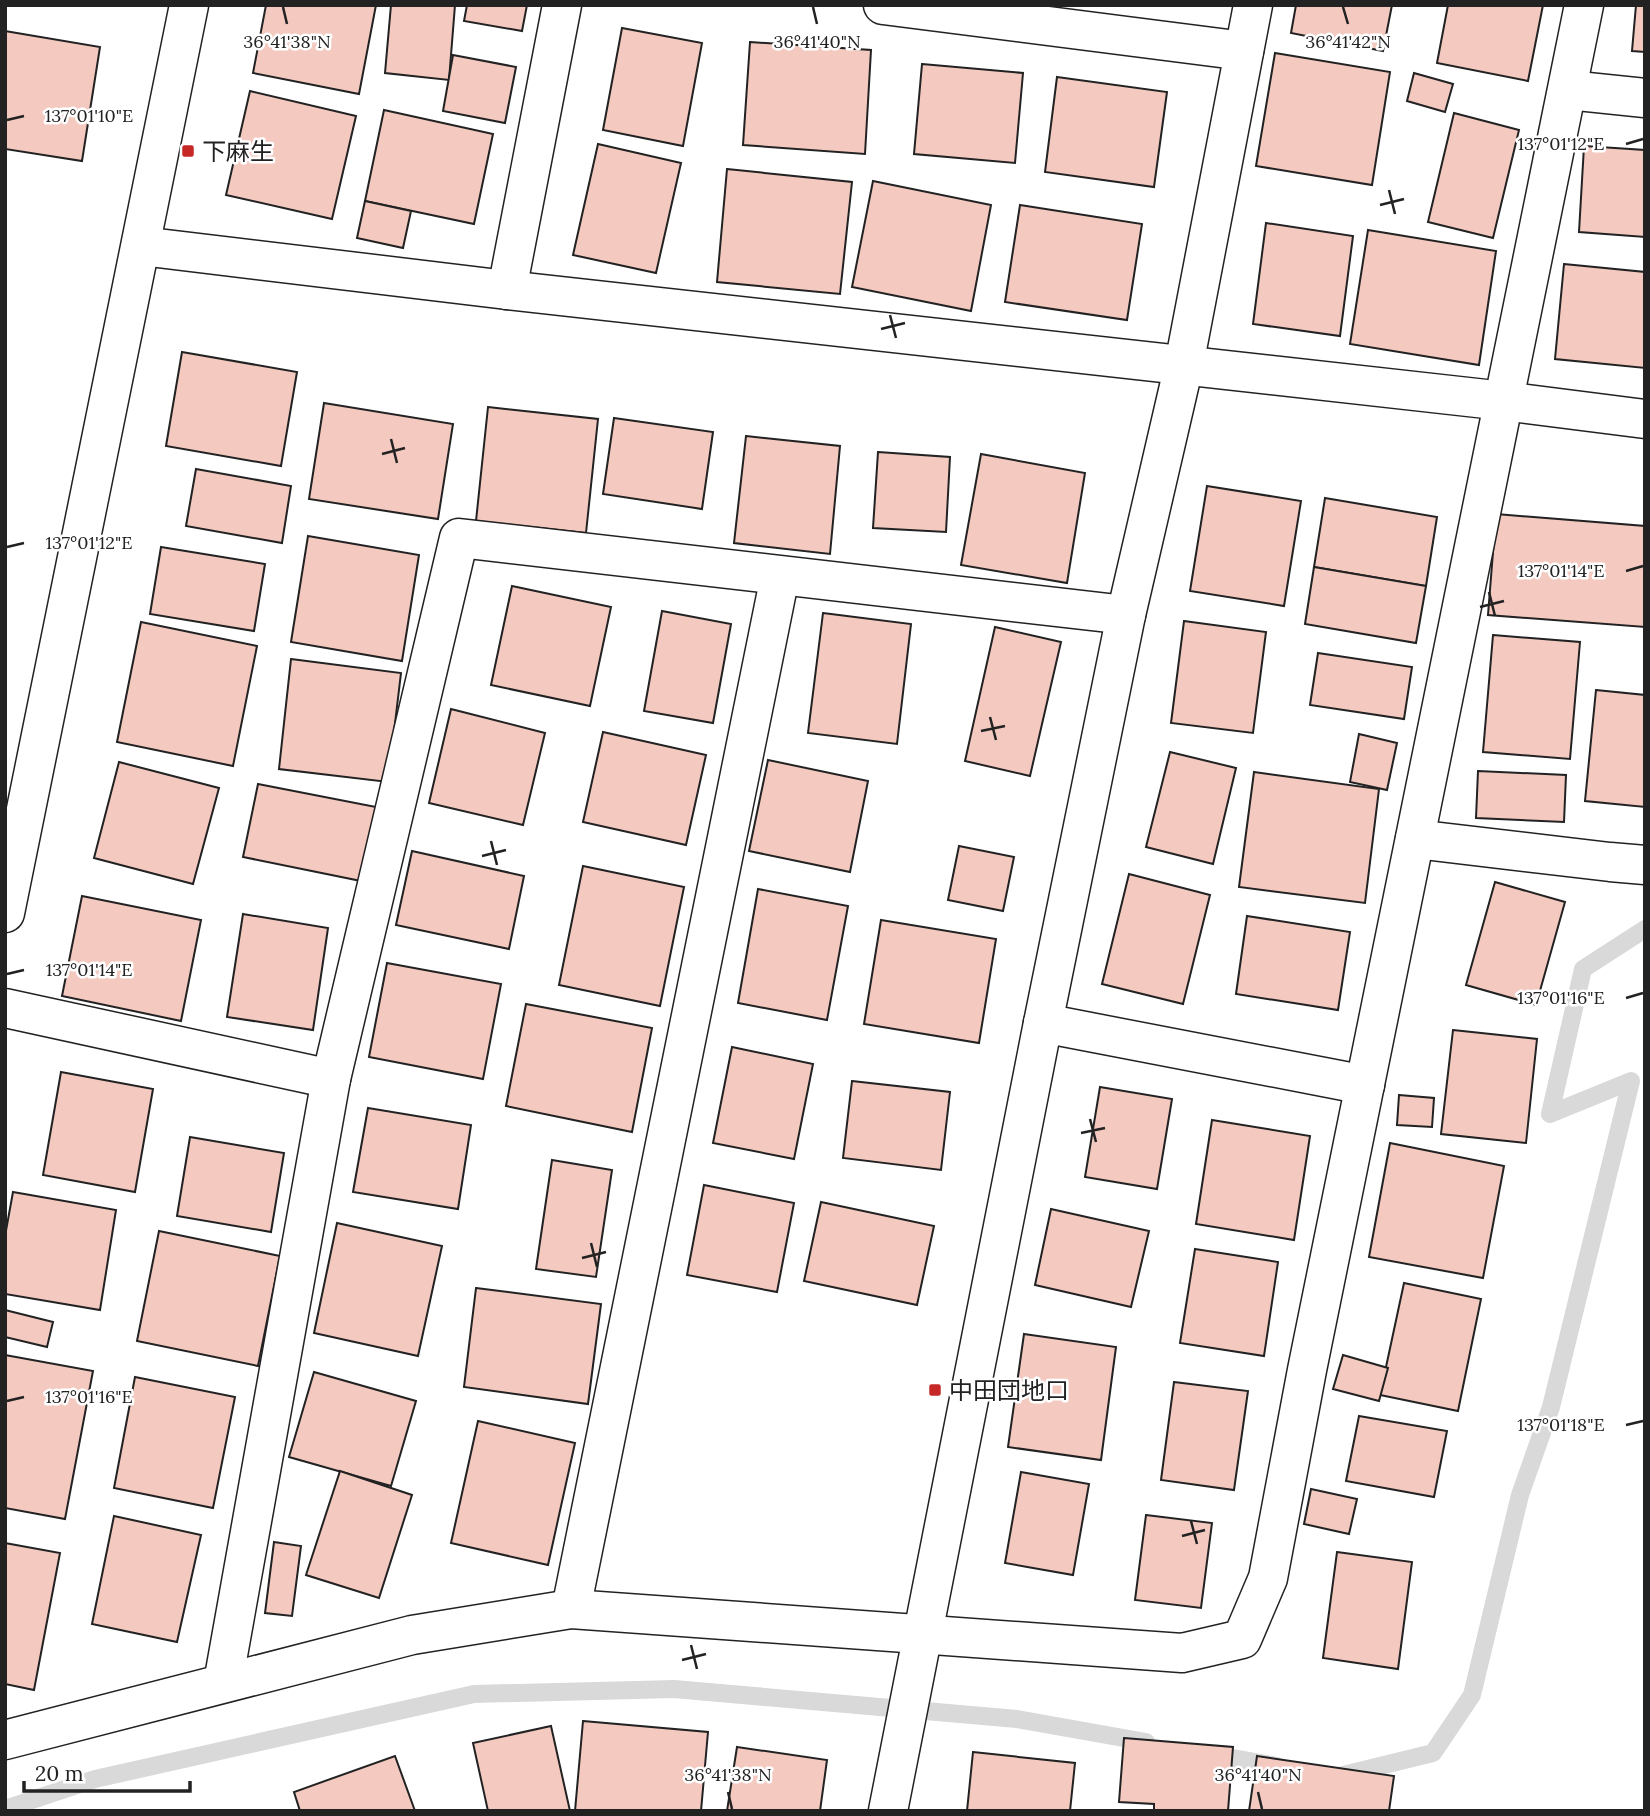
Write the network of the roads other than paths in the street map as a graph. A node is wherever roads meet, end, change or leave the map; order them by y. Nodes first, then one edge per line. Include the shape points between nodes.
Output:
1 (189, 5) edge
2 (562, 5) edge
3 (883, 5) edge
4 (1253, 5) edge
5 (1584, 5) edge
6 (890, 6) edge
7 (1244, 51) junction
8 (1568, 90) junction
9 (1645, 98) edge
10 (141, 246) junction
11 (507, 290) junction
12 (1184, 365) junction
13 (1504, 401) junction
14 (1645, 419) edge
15 (780, 576) junction
16 (1126, 615) junction
17 (1415, 839) junction
18 (1645, 864) edge
19 (5, 913) edge
20 (5, 1008) edge
21 (1043, 1023) junction
22 (331, 1079) junction
23 (1365, 1085) junction
24 (571, 1609) junction
25 (922, 1633) junction
26 (223, 1683) junction
27 (5, 1740) edge
28 (888, 1811) edge

1 - 10 street
2 - 11 street
3 - 6 street
4 - 7 street
5 - 8 street
6 - 7 street
7 - 12 street
8 - 9 street
8 - 13 street
10 - 11 street
10 - 19 street
11 - 12 street
12 - 13 street
12 - 16 street
13 - 14 street
13 - 17 street
15 - 16 street
15 - 22 street via 459,538
15 - 24 street
16 - 21 street
17 - 18 street
17 - 23 street
20 - 22 street
21 - 23 street
21 - 25 street
22 - 26 street
23 - 25 street via 1268,1578 1242,1639 1182,1653
24 - 25 street
24 - 26 street via 412,1635
25 - 28 street
26 - 27 street

